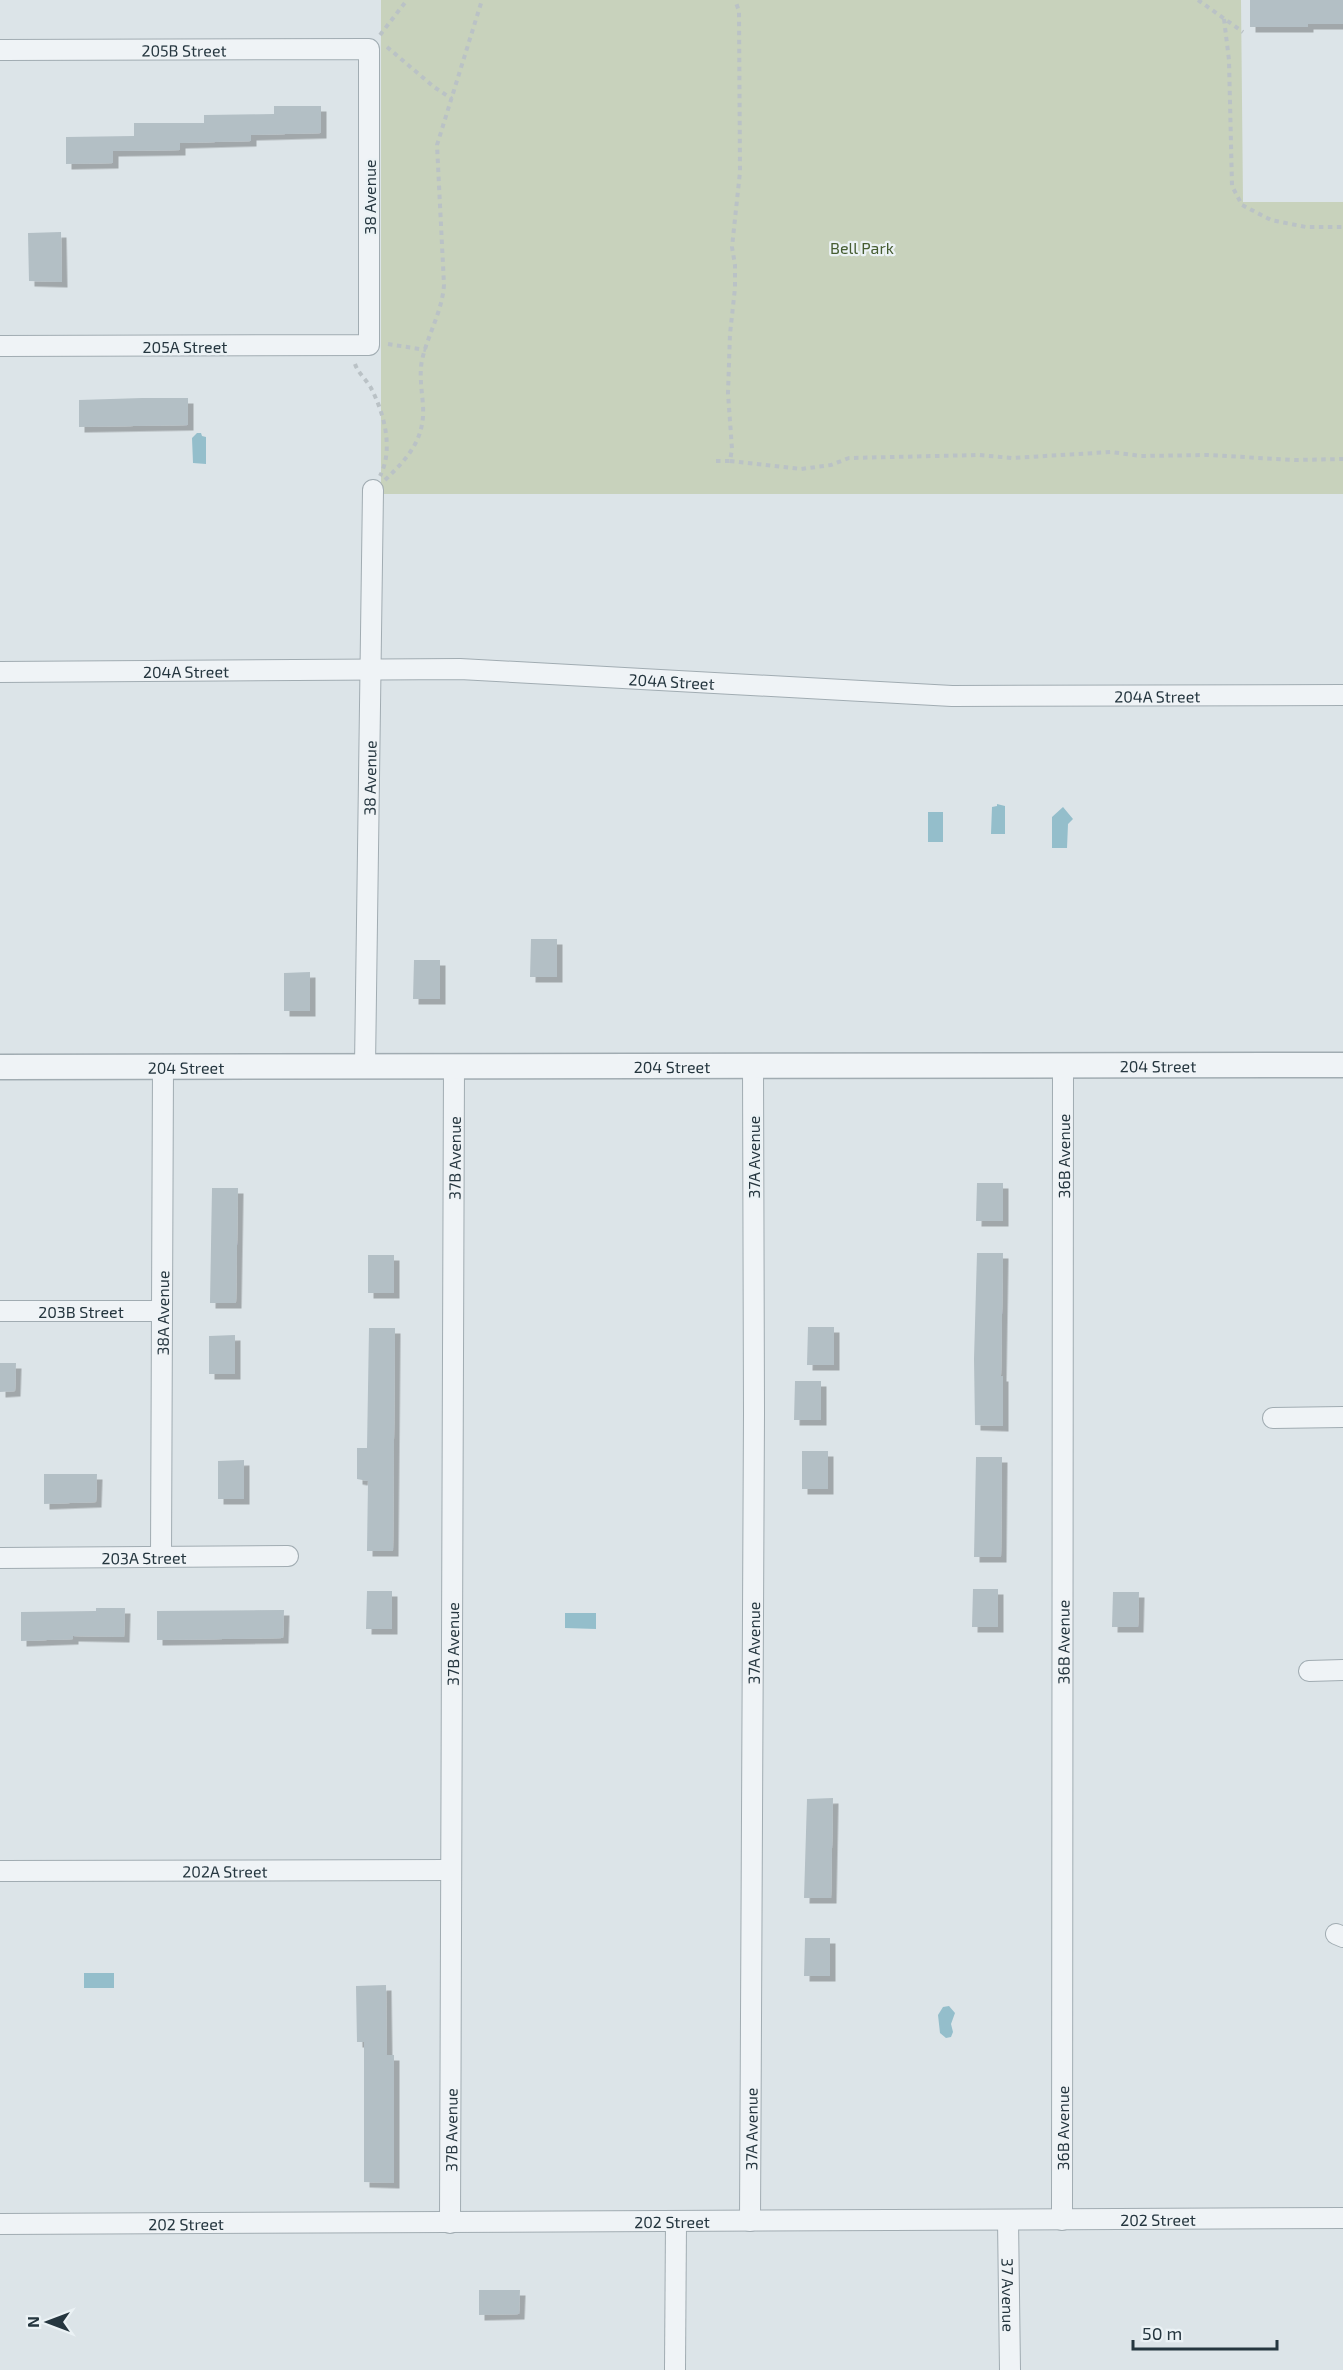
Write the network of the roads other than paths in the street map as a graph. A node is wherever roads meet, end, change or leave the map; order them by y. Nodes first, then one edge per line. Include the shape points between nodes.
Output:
1 (373, 44) joint
2 (0, 50) edge
3 (362, 345) joint
4 (0, 346) edge
5 (373, 490) road end
6 (369, 670) junction
7 (0, 672) edge
8 (1343, 695) edge
9 (753, 1065) junction
10 (1063, 1065) junction
11 (1343, 1065) edge
12 (365, 1066) junction
13 (454, 1066) junction
14 (0, 1067) edge
15 (163, 1067) junction
16 (0, 1311) edge
17 (162, 1311) junction
18 (1273, 1418) dead end
19 (1343, 1418) edge
20 (288, 1556) dead end
21 (161, 1557) junction
22 (0, 1558) edge
23 (1343, 1670) edge
24 (1309, 1671) dead end
25 (450, 1870) junction
26 (0, 1871) edge
27 (1343, 2218) edge
28 (1008, 2220) junction
29 (1062, 2220) junction
30 (750, 2221) junction
31 (676, 2222) junction
32 (450, 2223) junction
33 (0, 2224) edge
34 (675, 2370) edge
35 (1010, 2370) edge

1 - 2 street, 205B Street
1 - 3 street, 38 Avenue
3 - 4 street, 205A Street
5 - 6 street, 38 Avenue
6 - 7 street, 204A Street
6 - 8 street, 204A Street via 460,669 952,696
6 - 12 street, 38 Avenue
9 - 10 street, 204 Street
9 - 13 street, 204 Street
9 - 30 street, 37A Avenue
10 - 11 street, 204 Street
10 - 29 street, 36B Avenue
12 - 13 street, 204 Street
12 - 15 street, 204 Street
13 - 25 street, 37B Avenue
14 - 15 street, 204 Street
15 - 17 street, 38A Avenue
16 - 17 street, 203B Street
17 - 21 street, 38A Avenue
18 - 19 street
20 - 21 street, 203A Street
21 - 22 street, 203A Street
23 - 24 street
25 - 26 street, 202A Street
25 - 32 street, 37B Avenue
27 - 29 street, 202 Street
28 - 29 street, 202 Street
28 - 30 street, 202 Street
28 - 35 street, 37 Avenue
30 - 31 street, 202 Street
31 - 32 street, 202 Street
31 - 34 street
32 - 33 street, 202 Street

